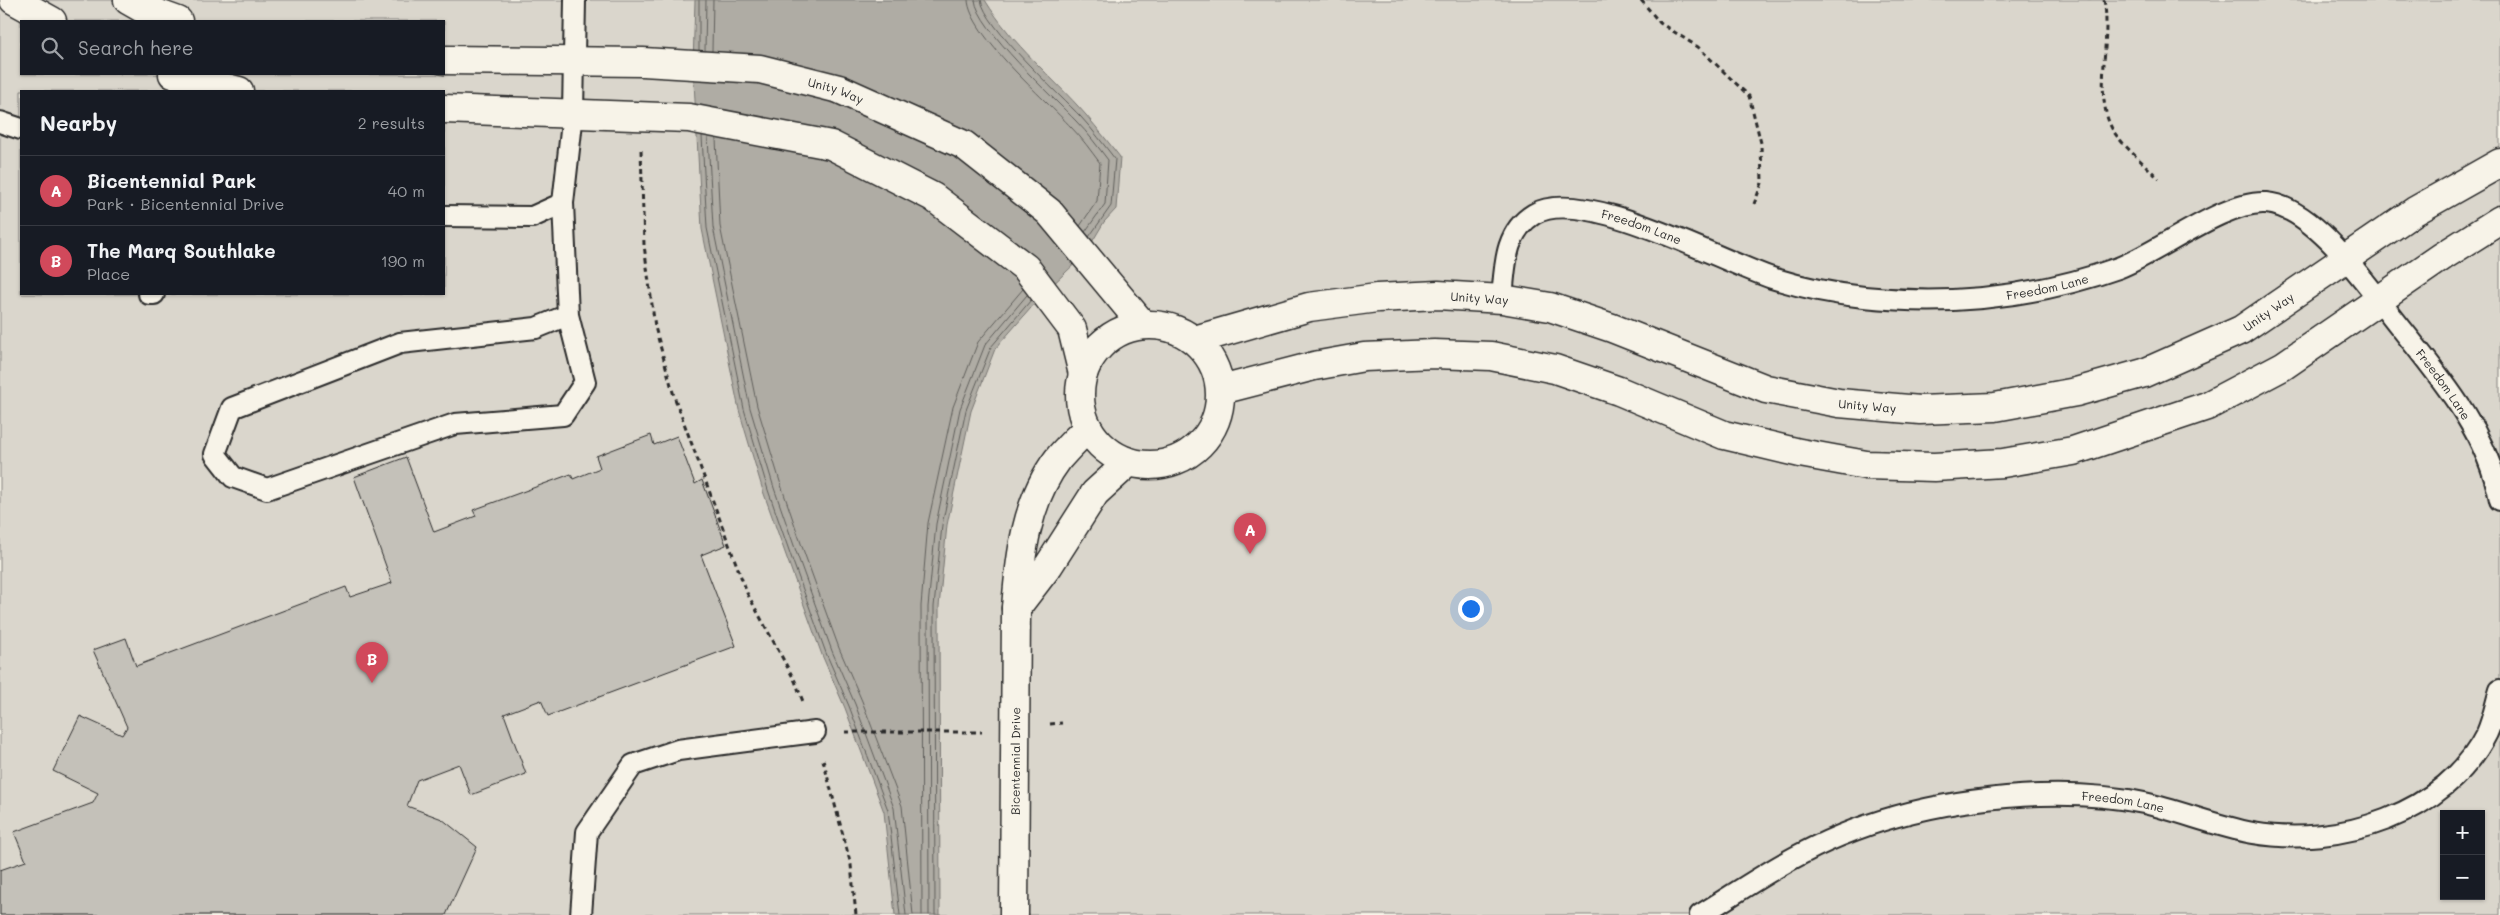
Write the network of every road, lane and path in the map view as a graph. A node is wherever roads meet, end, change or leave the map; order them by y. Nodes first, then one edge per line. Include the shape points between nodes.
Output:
1 (14, 0) edge
2 (128, 0) edge
3 (575, 0) edge
4 (1641, 0) edge
5 (2104, 0) edge
6 (50, 20) edge
7 (175, 20) edge
8 (445, 60) edge
9 (573, 61) junction
10 (177, 75) edge
11 (235, 90) edge
12 (445, 109) edge
13 (573, 113) junction
14 (0, 122) edge
15 (20, 129) edge
16 (641, 146) dead end
17 (2500, 163) edge
18 (2159, 179) dead end
19 (563, 203) junction
20 (1754, 204) dead end
21 (445, 216) edge
22 (2500, 220) edge
23 (2346, 259) junction
24 (1502, 299) junction
25 (2379, 300) junction
26 (568, 315) junction
27 (1143, 325) junction
28 (1195, 340) junction
29 (1082, 374) junction
30 (1221, 390) junction
31 (1087, 428) junction
32 (1129, 462) junction
33 (2500, 500) edge
34 (1016, 608) junction
35 (2500, 690) edge
36 (815, 732) junction
37 (847, 732) dead end
38 (978, 732) dead end
39 (581, 915) edge
40 (856, 915) edge
41 (1014, 915) edge
42 (1700, 915) edge

1 - 6 street
2 - 7 street
3 - 9 lane
4 - 20 path via 1660,23 1698,47 1749,96 1761,143 1762,183
5 - 18 path via 2107,18 2104,104 2114,131
8 - 9 street, Unity Way
9 - 13 lane
9 - 27 street, Unity Way via 760,69 839,89 964,145 1049,212
10 - 11 street
12 - 13 street
13 - 19 lane
13 - 29 street via 689,118 831,145 934,197 1026,268 1072,329
14 - 15 lane
16 - 36 path via 644,245 654,327 674,396 748,593 794,681
17 - 23 street, Unity Way via 2415,211
19 - 21 lane via 532,218
19 - 26 lane
22 - 25 street
23 - 24 street, Unity Way via 2241,330 2144,373 2076,392 1995,407 1920,410 1839,402 1766,389 1612,328 1550,308
23 - 24 lane, Freedom Lane via 2299,214 2267,203 2238,206 2154,252 2070,283 2024,294 1918,301 1860,297 1771,278 1628,221 1557,207 1534,214 1518,228 1507,250
23 - 25 lane, Freedom Lane
24 - 28 street, Unity Way via 1438,295 1357,301 1308,308
25 - 30 street via 2283,366 2207,406 2073,451 2003,463 1934,467 1866,465 1800,453 1724,435 1619,391 1555,369 1491,356 1364,357
25 - 33 lane, Freedom Lane via 2456,398 2481,440
26 - 26 lane via 536,328 400,343 232,408 215,454 234,477 267,489 455,424 563,415 585,382
27 - 28 street via 1171,327
27 - 29 street via 1117,332 1095,350
28 - 30 street via 1212,362
29 - 31 street via 1079,401
30 - 32 street via 1217,416 1204,440 1183,457 1156,465
31 - 32 street via 1102,449
31 - 34 street, Bicentennial Drive via 1058,459 1036,499 1020,558
32 - 34 street via 1095,493 1049,565
34 - 41 street, Bicentennial Drive
35 - 42 lane, Freedom Lane via 2487,733 2463,768 2430,799 2350,831 2301,837 2253,833 2142,803 2094,797 2041,795 1970,801 1912,811 1859,828 1801,854
36 - 39 lane via 678,750 633,765 587,832
36 - 40 path via 851,865
37 - 38 path

